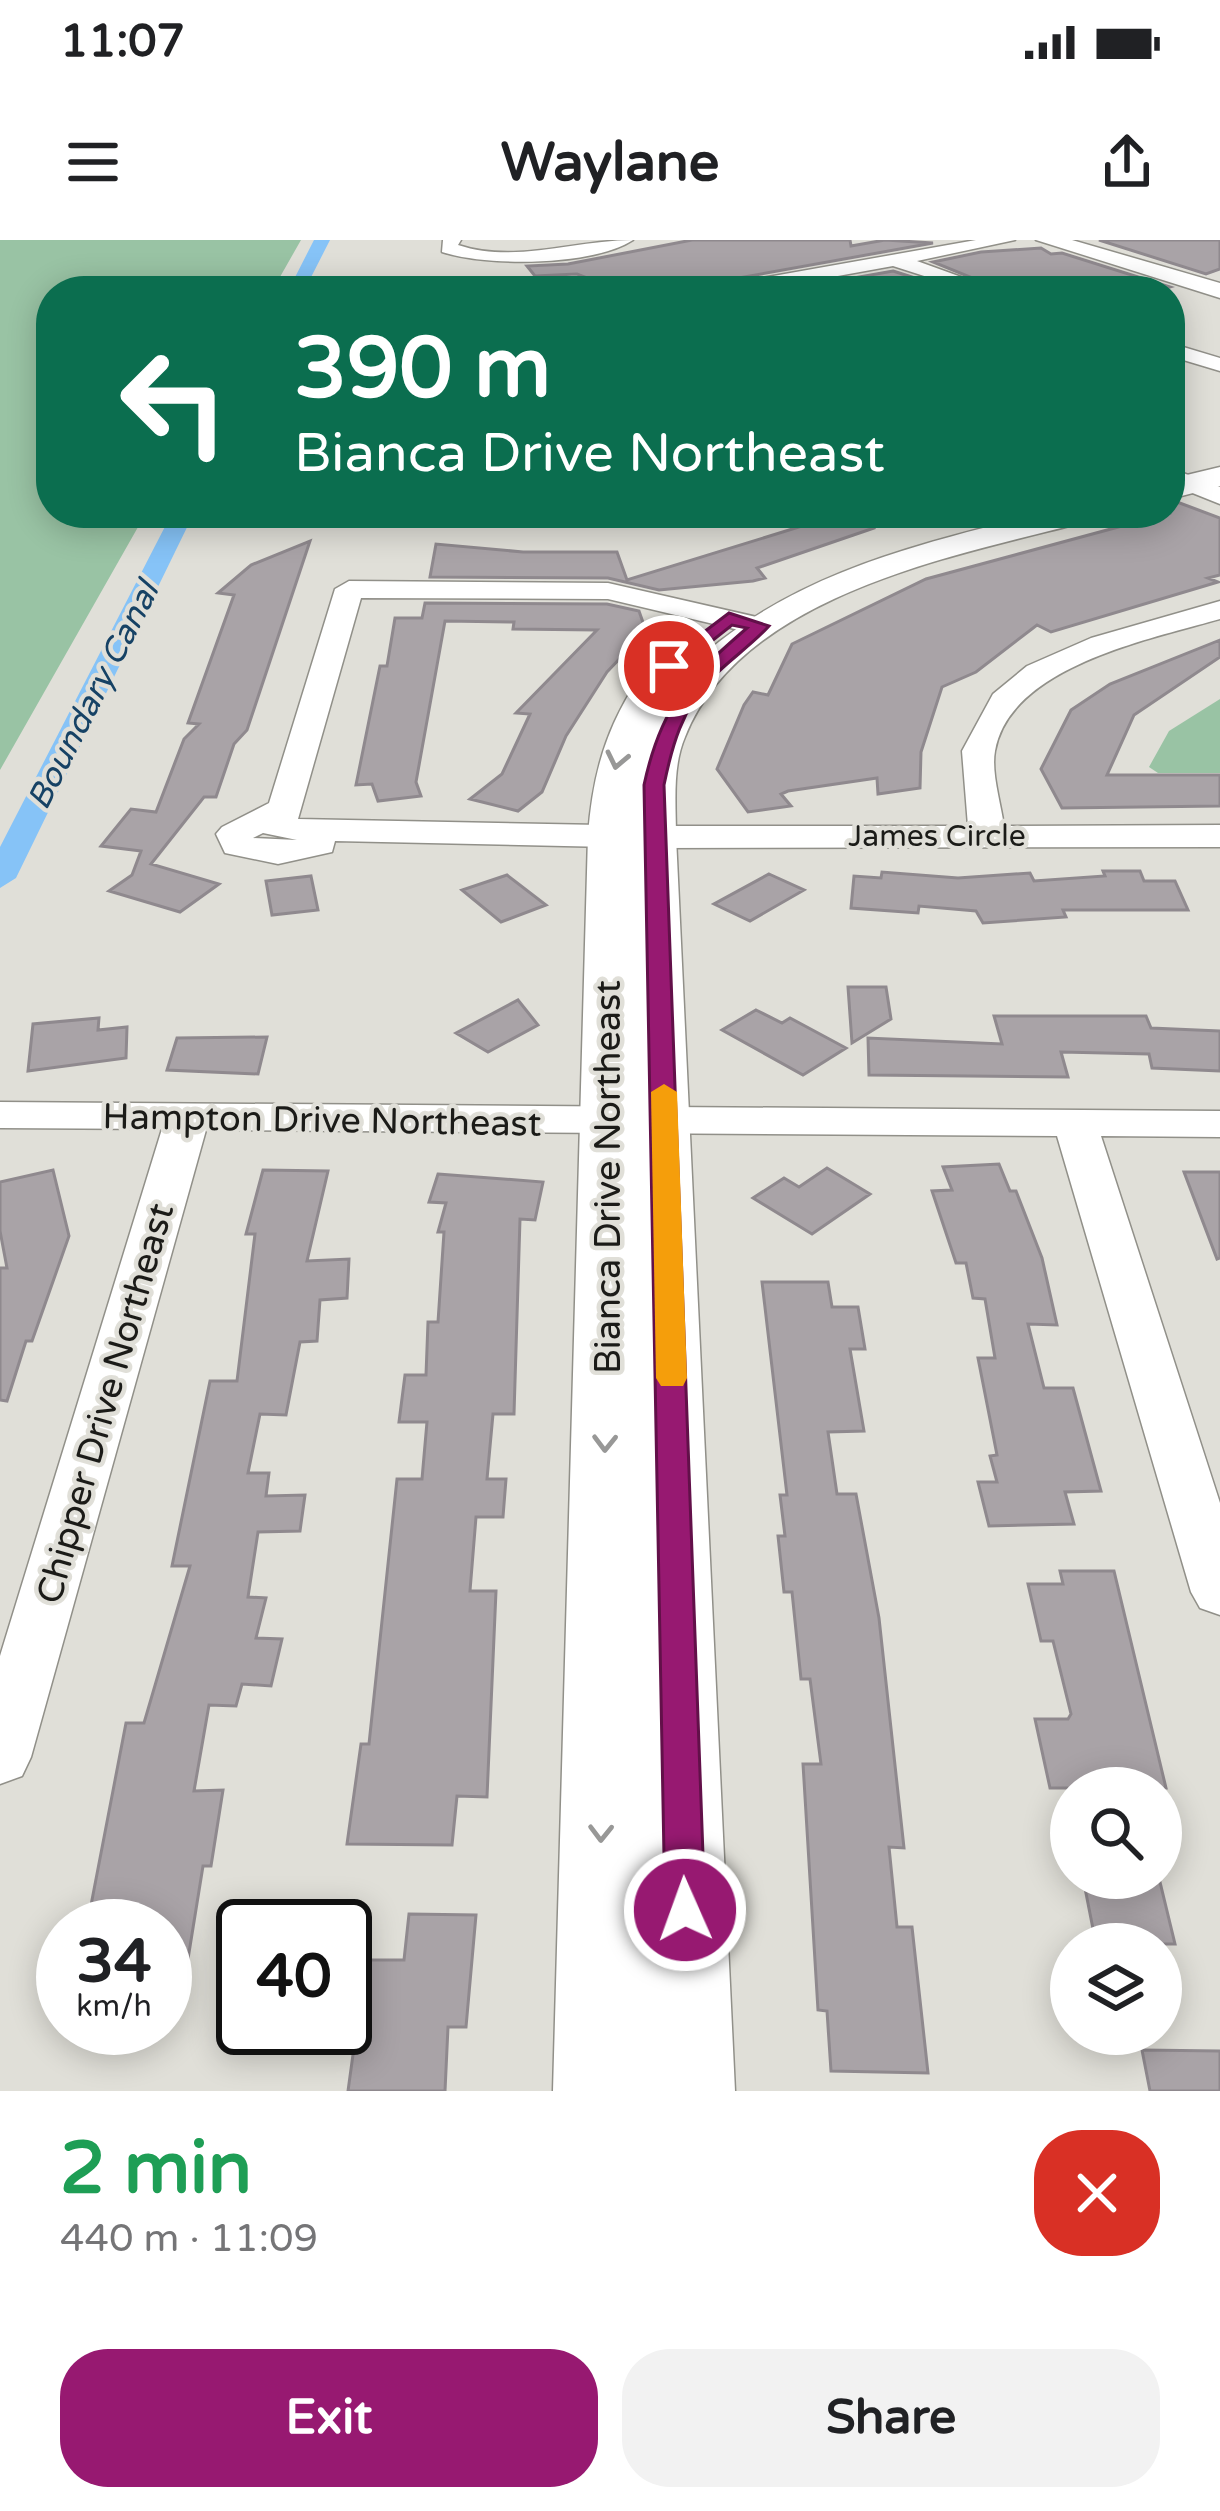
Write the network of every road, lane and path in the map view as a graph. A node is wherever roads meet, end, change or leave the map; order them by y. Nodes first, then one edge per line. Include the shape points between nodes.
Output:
1 (452, 240) edge
2 (624, 240) edge
3 (1006, 240) edge
4 (1047, 240) edge
5 (1081, 240) edge
6 (898, 261) junction
7 (810, 276) edge
8 (944, 276) edge
9 (1169, 276) edge
10 (1220, 280) edge
11 (1185, 281) edge
12 (1220, 291) edge
13 (1185, 354) edge
14 (1220, 365) edge
15 (1220, 459) edge
16 (1190, 482) edge
17 (980, 529) edge
18 (1220, 610) edge
19 (745, 622) junction
20 (987, 835) junction
21 (1220, 836) edge
22 (632, 837) junction
23 (0, 1115) edge
24 (187, 1118) junction
25 (608, 1123) junction
26 (665, 1124) junction
27 (1076, 1124) junction
28 (1220, 1124) edge
29 (676, 1547) junction
30 (604, 1548) junction
31 (1220, 1592) edge
32 (0, 1757) edge
33 (599, 2091) edge
34 (689, 2091) edge

1 - 2 street via 448,248 469,257 508,259
3 - 6 street
4 - 9 street
5 - 10 street
6 - 7 street
6 - 8 street
11 - 12 street
13 - 14 street
15 - 16 street
17 - 19 street, Bianca Drive Northeast via 812,574
18 - 20 street via 1102,644 1038,672 1004,700 978,751
19 - 22 street, Bianca Drive Northeast via 669,666 622,736 613,769
19 - 22 street, James Circle via 608,591 333,589 285,808 234,834 255,853 301,852 342,830
20 - 21 street, James Circle
20 - 22 street, James Circle
22 - 25 street, Bianca Drive Northeast
22 - 26 street, Bianca Drive Northeast
23 - 24 street, Hampton Drive Northeast
24 - 25 street, Hampton Drive Northeast
24 - 32 street, Chipper Drive Northeast
25 - 26 street, Hampton Drive Northeast
25 -> 30 street, Bianca Drive Northeast
26 - 27 street, Hampton Drive Northeast
26 - 29 street, Bianca Drive Northeast
27 - 28 street, Hampton Drive Northeast
27 - 31 street
29 - 30 street
29 - 34 street, Bianca Drive Northeast
30 -> 33 street, Bianca Drive Northeast

